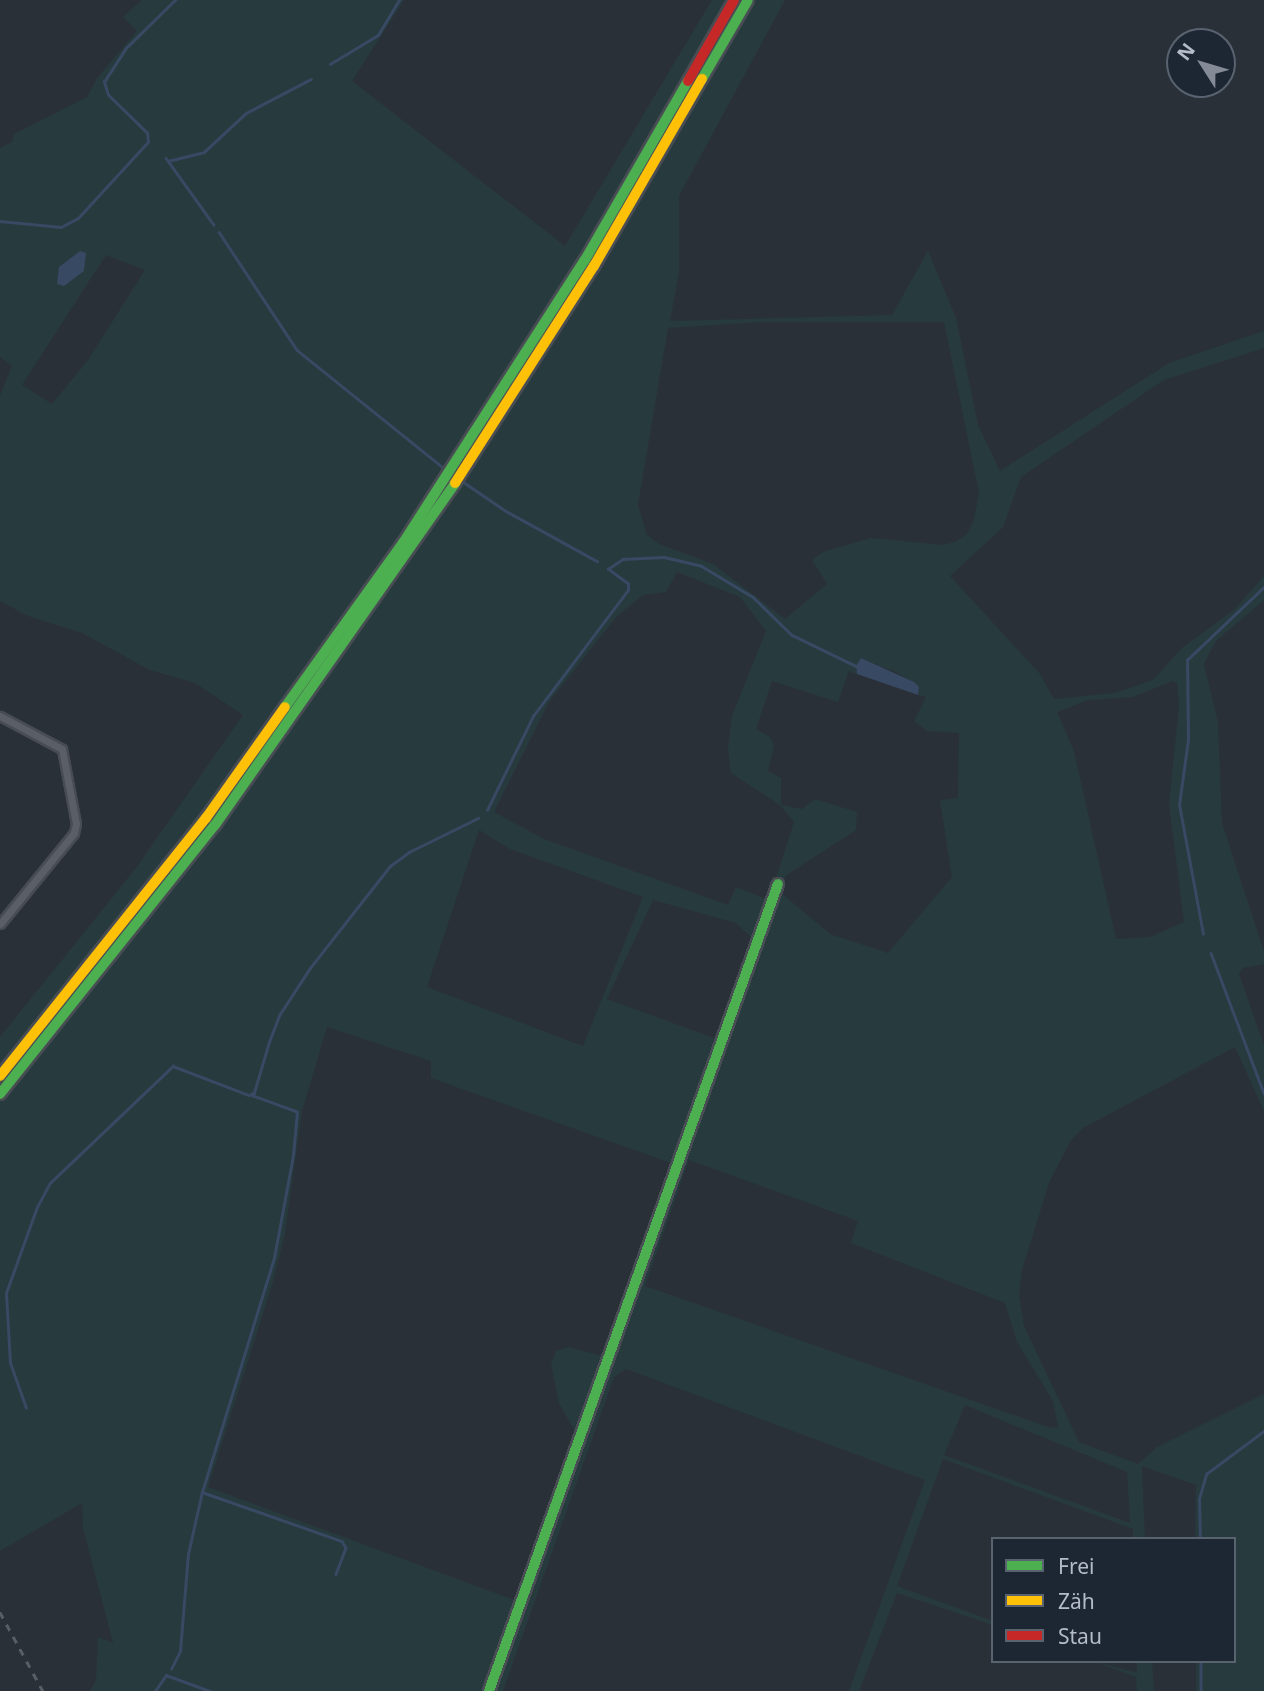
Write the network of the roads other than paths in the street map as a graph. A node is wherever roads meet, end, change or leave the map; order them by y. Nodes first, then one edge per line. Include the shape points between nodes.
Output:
1 (734, 0) edge
2 (748, 0) edge
3 (0, 716) edge
4 (778, 884) dead end
5 (0, 924) edge
6 (0, 1076) edge
7 (0, 1094) edge
8 (489, 1691) edge

1 - 6 main road via 585,260 402,543 206,818
2 - 7 main road via 594,266 412,550 215,825
3 - 5 street via 62,749 76,824 74,833
4 - 8 main road

